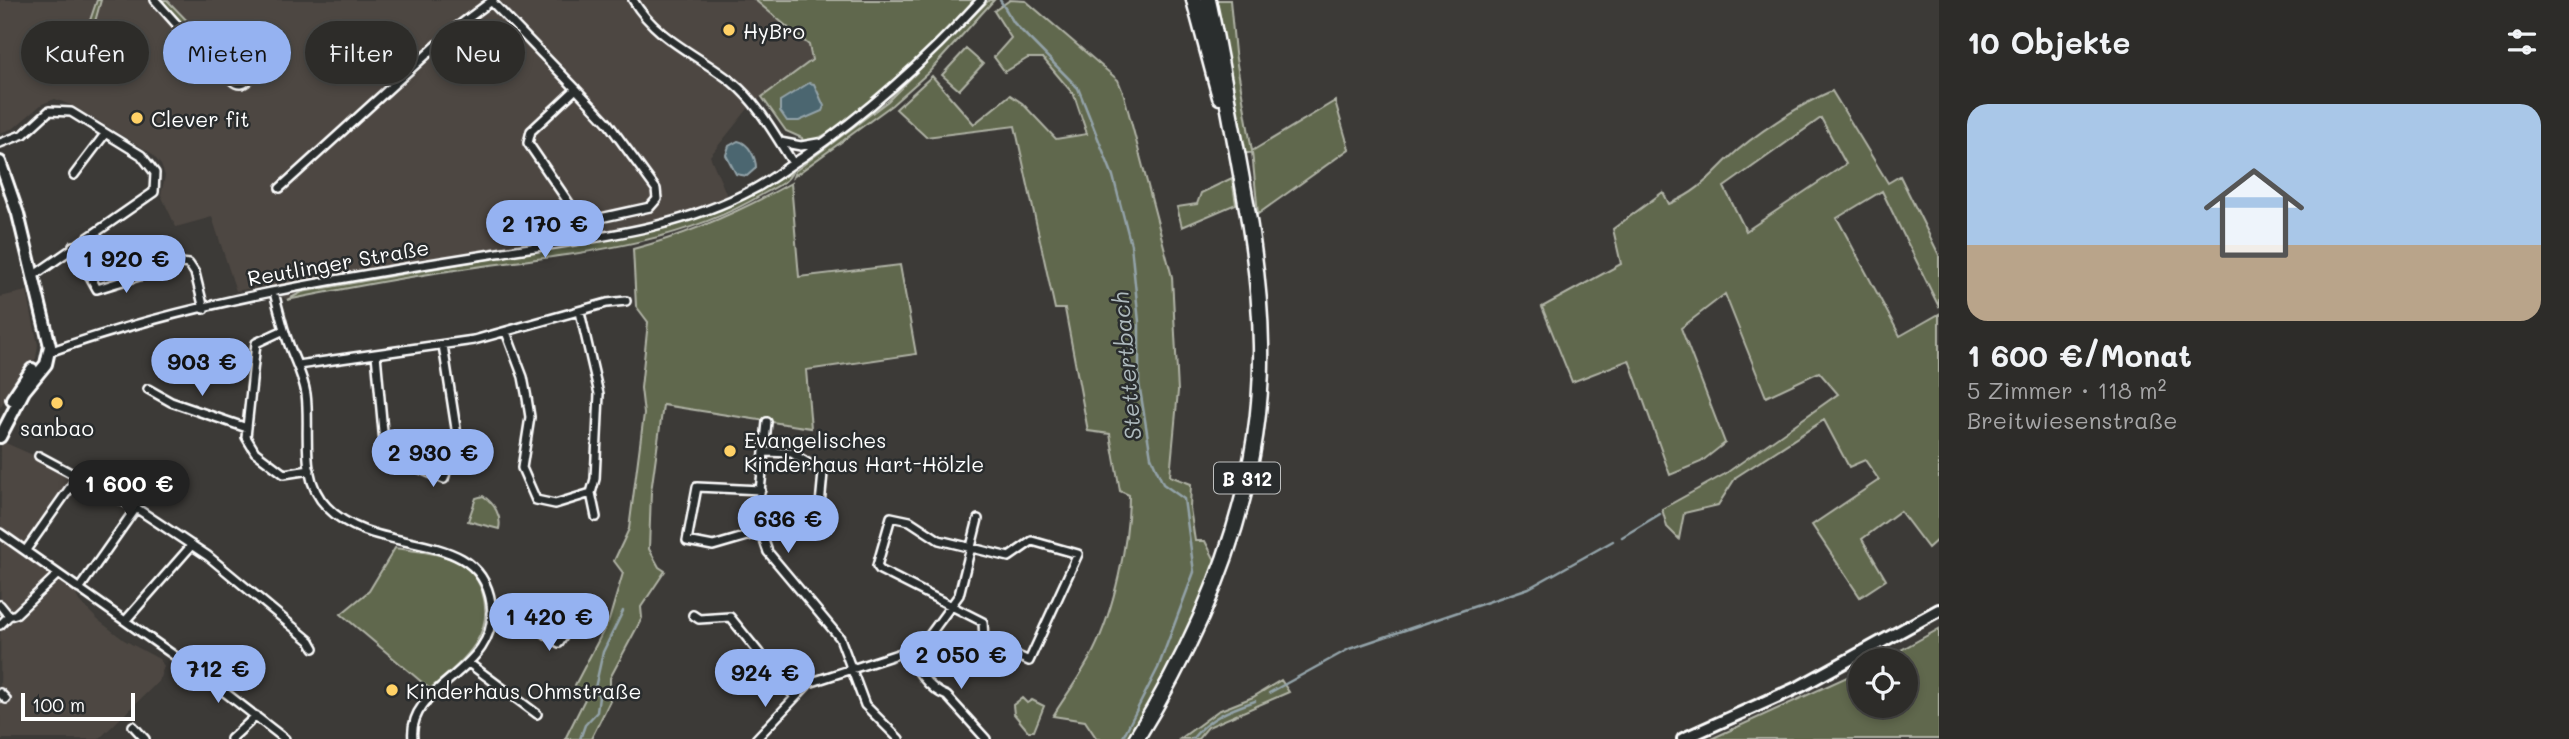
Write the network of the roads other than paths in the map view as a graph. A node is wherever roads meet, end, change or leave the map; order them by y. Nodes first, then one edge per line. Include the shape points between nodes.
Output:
1 (155, 0) edge
2 (492, 0) edge
3 (633, 0) edge
4 (981, 0) edge
5 (1194, 0) edge
6 (1208, 0) edge
7 (174, 21) edge
8 (576, 89) junction
9 (105, 134) junction
10 (1233, 134) junction
11 (780, 142) junction
12 (826, 142) junction
13 (0, 143) edge
14 (0, 162) edge
15 (793, 163) junction
16 (74, 175) dead end
17 (280, 188) dead end
18 (73, 246) junction
19 (33, 276) junction
20 (274, 292) junction
21 (626, 301) dead end
22 (204, 309) junction
23 (580, 312) junction
24 (284, 330) junction
25 (506, 332) junction
26 (443, 345) junction
27 (49, 352) junction
28 (376, 354) junction
29 (299, 365) junction
30 (148, 388) dead end
31 (0, 421) edge
32 (767, 422) dead end
33 (247, 428) junction
34 (0, 437) edge
35 (765, 452) junction
36 (39, 456) dead end
37 (310, 470) junction
38 (79, 475) junction
39 (761, 490) junction
40 (591, 493) junction
41 (136, 508) junction
42 (597, 517) dead end
43 (978, 519) dead end
44 (761, 532) junction
45 (0, 533) edge
46 (192, 545) junction
47 (971, 548) junction
48 (26, 550) junction
49 (58, 574) junction
50 (79, 589) junction
51 (0, 605) edge
52 (953, 606) junction
53 (572, 610) dead end
54 (1939, 610) edge
55 (491, 613) junction
56 (693, 615) dead end
57 (9, 616) junction
58 (126, 620) junction
59 (0, 625) edge
60 (314, 648) dead end
61 (907, 650) junction
62 (470, 664) junction
63 (853, 669) junction
64 (794, 696) junction
65 (537, 714) dead end
66 (256, 716) junction
67 (133, 726) dead end
68 (145, 739) edge
69 (231, 739) edge
70 (285, 739) edge
71 (413, 739) edge
72 (756, 739) edge
73 (899, 739) edge
74 (986, 739) edge
75 (1136, 739) edge
76 (1683, 739) edge

1 - 7 street
2 - 8 street
2 - 17 street
3 - 11 street via 664,37 744,93
4 - 12 street, Reutlinger Straße via 898,86
5 - 10 highway, B 312 via 1204,47
6 - 10 highway, B 312
8 - 8 street via 531,131 528,143 582,222 650,207 657,200 656,189 607,122
9 - 13 street via 71,112 54,109 24,134
9 - 16 street
9 - 18 street via 152,166 156,186 147,197
10 - 75 highway, B 312 via 1254,247 1261,348 1251,461 1238,518 1206,612
11 - 12 street via 801,146
11 - 15 street
12 - 15 street, Reutlinger Straße
14 - 19 main road
15 - 20 street, Reutlinger Straße via 755,189 650,228
18 - 19 street
18 - 22 street via 97,289 189,264
19 - 27 main road
20 - 22 street, Reutlinger Straße
20 - 24 street
21 - 23 street
22 - 27 street, Reutlinger Straße via 124,327
23 - 25 street
23 - 40 street via 599,394
24 - 29 street
24 - 33 street via 256,343
25 - 26 street
25 - 40 street via 525,389 530,417 522,468 536,500 555,504
26 - 28 street
26 - 28 street via 457,435 444,479 385,454
27 - 31 main road, Reutlinger Straße via 24,379
27 - 34 main road
28 - 29 street
29 - 37 street via 306,395
30 - 33 street via 172,402
32 - 35 street
33 - 37 street via 248,446 284,474
35 - 39 street
35 - 44 street via 792,453 823,473 822,500 819,515 785,521
36 - 38 street
37 - 55 street via 326,506 355,527 386,539 447,551 473,566 486,586
38 - 41 street
38 - 48 street
39 - 44 street
39 - 44 street via 696,486 687,541 713,546
40 - 42 street
41 - 46 street
41 - 50 street
43 - 47 street
44 - 63 street via 778,564 840,638
45 - 48 street
46 - 58 street
46 - 60 street
47 - 52 street
47 - 52 street via 939,540 910,521 891,517 887,524 877,566
47 - 52 street via 1009,557 1032,541 1078,554 1029,661 984,640 983,622
48 - 49 street
49 - 50 street
49 - 57 street
50 - 58 street
51 - 57 street
52 - 61 street via 929,636
53 - 55 street via 559,643 519,615
54 - 76 main road via 1801,686
55 - 62 street via 485,640
56 - 64 street via 699,619 730,617
57 - 59 street
58 - 66 street
61 - 63 street
61 - 74 street via 919,673
62 - 65 street
62 - 71 street via 419,709
63 - 64 street via 816,680
63 - 73 street via 865,705
64 - 72 street
66 - 69 street
66 - 70 street
67 - 68 street

